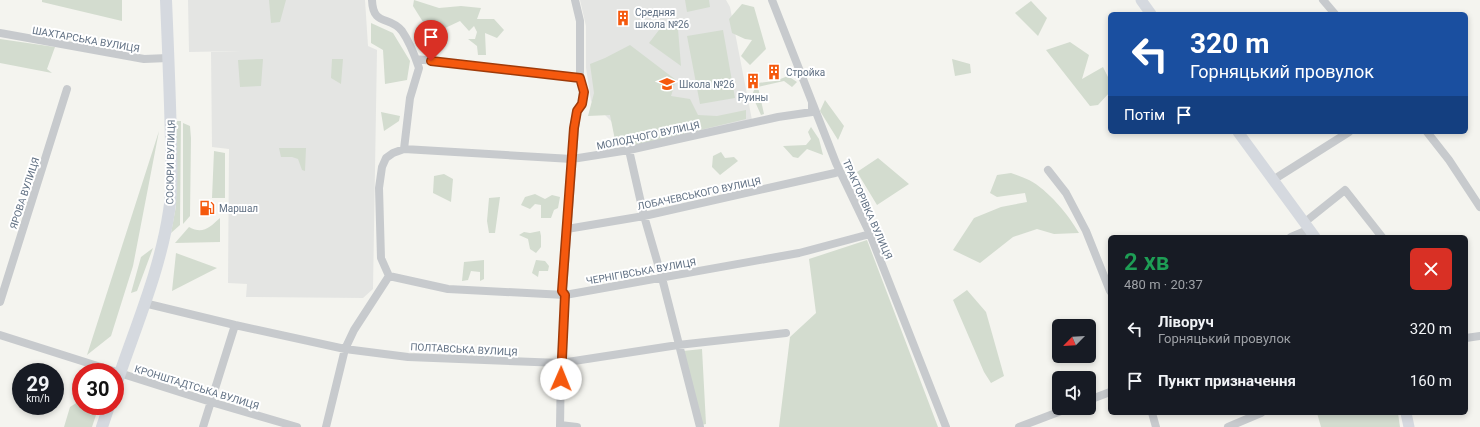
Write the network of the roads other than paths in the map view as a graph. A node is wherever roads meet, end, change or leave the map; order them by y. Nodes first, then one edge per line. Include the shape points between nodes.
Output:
1 (166, 0) edge
2 (372, 0) edge
3 (575, 0) edge
4 (772, 0) edge
5 (1141, 0) edge
6 (1324, 0) edge
7 (1150, 12) edge
8 (1333, 12) edge
9 (0, 33) edge
10 (168, 58) junction
11 (416, 60) junction
12 (580, 78) junction
13 (67, 89) dead end
14 (812, 102) junction
15 (1240, 134) edge
16 (1346, 134) edge
17 (1429, 134) edge
18 (404, 149) junction
19 (630, 150) junction
20 (572, 159) junction
21 (1048, 170) dead end
22 (835, 173) dead end
23 (1274, 180) junction
24 (1480, 207) edge
25 (644, 216) junction
26 (567, 229) junction
27 (1310, 229) edge
28 (870, 234) junction
29 (1296, 235) edge
30 (1380, 235) edge
31 (389, 276) junction
32 (662, 278) junction
33 (1108, 286) edge
34 (565, 295) junction
35 (0, 302) edge
36 (144, 303) junction
37 (235, 325) junction
38 (786, 333) dead end
39 (0, 335) edge
40 (1480, 336) edge
41 (1468, 338) edge
42 (678, 344) junction
43 (345, 349) junction
44 (88, 363) edge
45 (123, 363) edge
46 (561, 363) junction
47 (124, 374) edge
48 (1108, 393) edge
49 (1096, 397) edge
50 (211, 402) junction
51 (1052, 414) edge
52 (106, 415) edge
53 (1153, 415) edge
54 (1256, 415) edge
55 (1406, 415) edge
56 (560, 426) edge
57 (102, 427) edge
58 (203, 427) edge
59 (297, 427) edge
60 (326, 427) edge
61 (577, 427) edge
62 (700, 427) edge
63 (946, 427) edge
64 (1019, 427) edge
65 (1156, 427) edge
66 (1228, 427) edge
67 (1408, 427) edge

1 - 10 main road, СОСЮРИ ВУЛИЦЯ
2 - 11 street via 376,16 380,20 396,25
3 - 12 street via 580,21
4 - 14 street, ТРАКТОРІВКА ВУЛИЦЯ
5 - 7 main road
6 - 8 street
9 - 10 street, ШАХТАРСЬКА ВУЛИЦЯ via 147,60
10 - 36 main road, СОСЮРИ ВУЛИЦЯ via 172,188 170,210
11 - 12 street
11 - 18 street via 419,68 410,98
12 - 20 street via 584,92 582,104 577,111
13 - 35 street, ЯРОВА ВУЛИЦЯ
14 - 19 street, МОЛОДЧОГО ВУЛИЦЯ via 812,112 778,117
14 - 28 street, ТРАКТОРІВКА ВУЛИЦЯ via 836,163
15 - 23 main road
16 - 23 street
17 - 24 street
18 - 20 street, МОЛОДЧОГО ВУЛИЦЯ
18 - 31 street via 386,158 379,188 381,258
19 - 20 street, МОЛОДЧОГО ВУЛИЦЯ
19 - 25 street
20 - 26 street
21 - 33 street via 1066,193 1086,231
22 - 25 street, ЛОБАЧЕВСЬКОГО ВУЛИЦЯ
23 - 27 main road
25 - 26 street, ЛОБАЧЕВСЬКОГО ВУЛИЦЯ
25 - 32 street
26 - 34 street via 562,291
27 - 29 street
27 - 30 street via 1345,190
28 - 32 street, ЧЕРНІГІВСЬКА ВУЛИЦЯ via 799,253
28 - 63 street, ТРАКТОРІВКА ВУЛИЦЯ
31 - 34 street, ЧЕРНІГІВСЬКА ВУЛИЦЯ via 448,289
31 - 43 street via 354,330
32 - 34 street, ЧЕРНІГІВСЬКА ВУЛИЦЯ
32 - 42 street
34 - 46 street
36 - 37 street, ПОЛТАВСЬКА ВУЛИЦЯ
36 - 45 main road, СОСЮРИ ВУЛИЦЯ
37 - 43 street, ПОЛТАВСЬКА ВУЛИЦЯ
37 - 50 street
38 - 42 street, ПОЛТАВСЬКА ВУЛИЦЯ
39 - 44 street, КРОНШТАДТСЬКА ВУЛИЦЯ
40 - 41 street
42 - 46 street, ПОЛТАВСЬКА ВУЛИЦЯ
42 - 62 street
43 - 46 street, ПОЛТАВСЬКА ВУЛИЦЯ via 408,357
43 - 60 street
46 - 56 street
47 - 50 street, КРОНШТАДТСЬКА ВУЛИЦЯ
48 - 49 street
50 - 58 street
50 - 59 street, КРОНШТАДТСЬКА ВУЛИЦЯ
51 - 64 street
52 - 57 main road
53 - 65 street
54 - 66 street
55 - 67 main road
56 - 61 street

